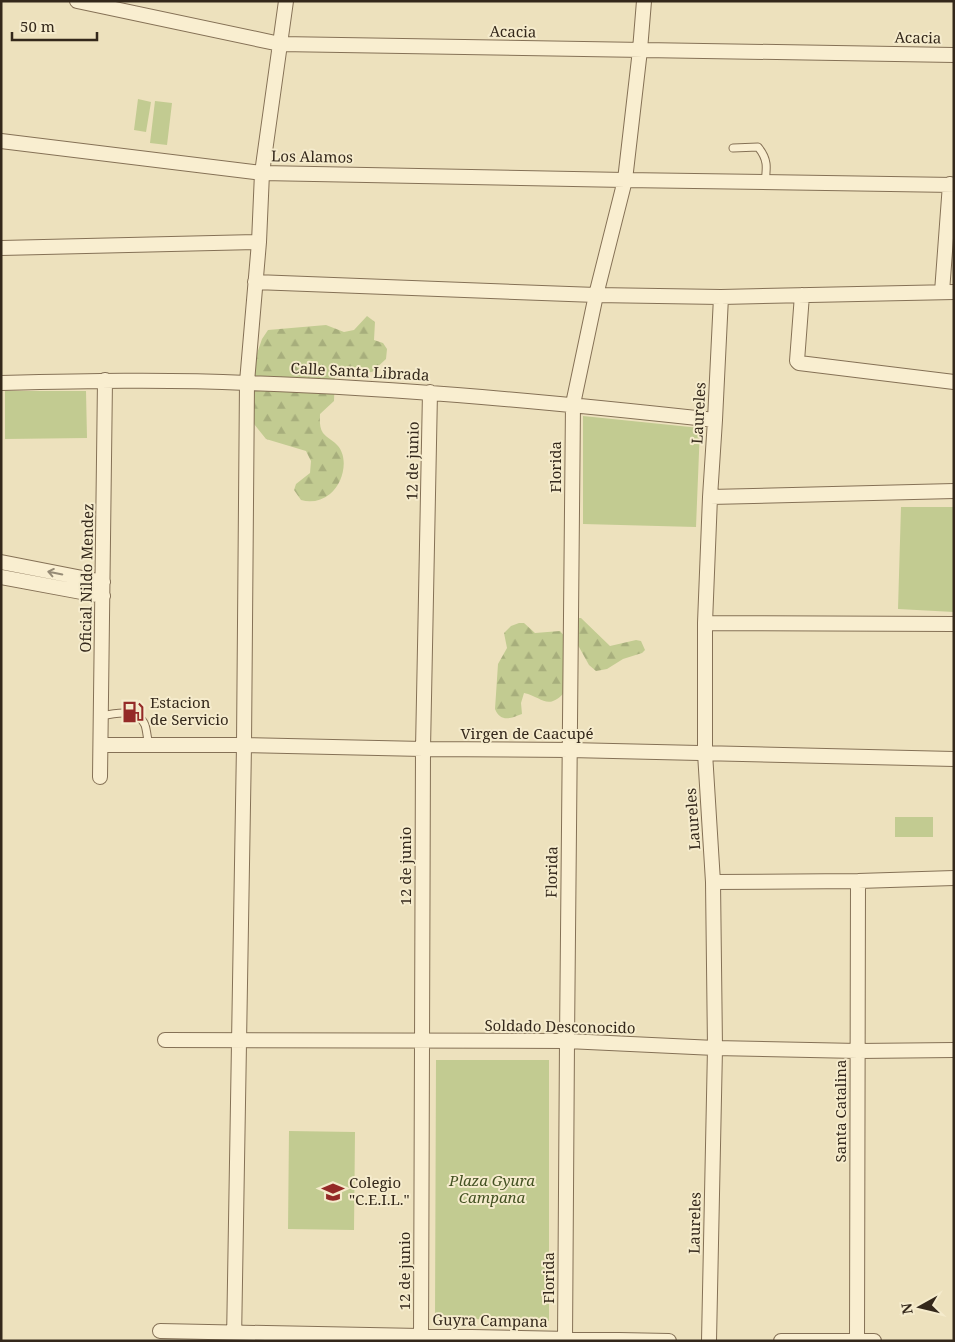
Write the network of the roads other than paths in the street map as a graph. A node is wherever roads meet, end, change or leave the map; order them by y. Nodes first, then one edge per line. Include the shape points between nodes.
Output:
1 (76, 1) edge
2 (286, 1) edge
3 (644, 1) edge
4 (280, 44) junction
5 (640, 50) junction
6 (954, 55) edge
7 (1, 141) edge
8 (734, 148) dead end
9 (262, 172) junction
10 (625, 180) junction
11 (765, 182) junction
12 (952, 185) edge
13 (259, 242) junction
14 (1, 248) edge
15 (255, 282) junction
16 (948, 292) edge
17 (596, 295) junction
18 (802, 295) junction
19 (721, 296) junction
20 (105, 380) junction
21 (247, 382) junction
22 (954, 382) edge
23 (1, 383) edge
24 (430, 392) junction
25 (573, 404) junction
26 (715, 420) junction
27 (954, 491) edge
28 (710, 497) junction
29 (1, 562) edge
30 (1, 577) edge
31 (103, 589) junction
32 (705, 623) junction
33 (954, 624) edge
34 (101, 716) junction
35 (149, 745) junction
36 (244, 745) junction
37 (101, 746) junction
38 (423, 749) junction
39 (570, 750) junction
40 (705, 753) junction
41 (954, 759) edge
42 (100, 777) dead end
43 (954, 878) edge
44 (858, 881) junction
45 (713, 882) junction
46 (165, 1040) dead end
47 (238, 1040) junction
48 (422, 1041) junction
49 (566, 1041) junction
50 (715, 1048) junction
51 (954, 1050) edge
52 (858, 1051) junction
53 (160, 1331) dead end
54 (234, 1337) edge
55 (421, 1338) edge
56 (565, 1340) edge
57 (857, 1340) edge
58 (669, 1341) edge
59 (709, 1341) edge
60 (781, 1341) edge
61 (874, 1341) edge

1 - 4 street, Acacia
2 - 4 street
3 - 5 street, Florida
4 - 5 street, Acacia
4 - 9 street
5 - 6 street, Acacia
5 - 10 street, Florida
7 - 9 street, Los Alamos
8 - 11 lane via 758,147 767,168
9 - 10 street, Los Alamos
9 - 13 street
10 - 11 street, Los Alamos
10 - 17 street, Florida
11 - 12 street, Los Alamos
12 - 16 street
13 - 14 street
13 - 15 street
15 - 17 street
15 - 21 street
16 - 18 street
17 - 19 street
17 - 25 street, Florida
18 - 19 street
18 - 22 street via 799,363
19 - 26 street, Laureles
20 - 21 street, Calle Santa Librada
20 - 23 street, Calle Santa Librada
20 - 31 street, Oficial Nildo Mendez
21 - 24 street, Calle Santa Librada
21 - 36 street
24 - 25 street, Calle Santa Librada
24 - 38 street, 12 de junio
25 - 26 street, Calle Santa Librada
25 - 39 street, Florida
26 - 28 street, Laureles
27 - 28 street
28 - 32 street, Laureles
31 -> 29 street
30 - 31 street
31 - 34 street, Oficial Nildo Mendez
32 - 33 street
32 - 40 street, Laureles
34 - 35 lane via 121,712 138,716 144,724
34 - 37 street, Oficial Nildo Mendez
35 - 36 street, Virgen de Caacupé
35 - 37 street, Virgen de Caacupé
36 - 38 street, Virgen de Caacupé
36 - 47 street
37 - 42 street, Oficial Nildo Mendez
38 - 39 street, Virgen de Caacupé
38 - 48 street, 12 de junio
39 - 40 street, Virgen de Caacupé
39 - 49 street, Florida
40 - 41 street, Virgen de Caacupé
40 - 45 street, Laureles
43 - 44 street
44 - 45 street
44 - 52 street, Santa Catalina
45 - 50 street, Laureles
46 - 47 street, Soldado Desconocido
47 - 48 street, Soldado Desconocido
47 - 54 street
48 - 49 street, Soldado Desconocido
48 - 55 street, 12 de junio
49 - 50 street, Soldado Desconocido
49 - 56 street, Florida
50 - 52 street, Soldado Desconocido
50 - 59 street, Laureles
51 - 52 street, Soldado Desconocido
52 - 57 street, Santa Catalina
53 - 54 street, Guyra Campana
54 - 55 street, Guyra Campana
55 - 56 street, Guyra Campana
56 - 58 street, Guyra Campana
57 - 60 street
57 - 61 street

